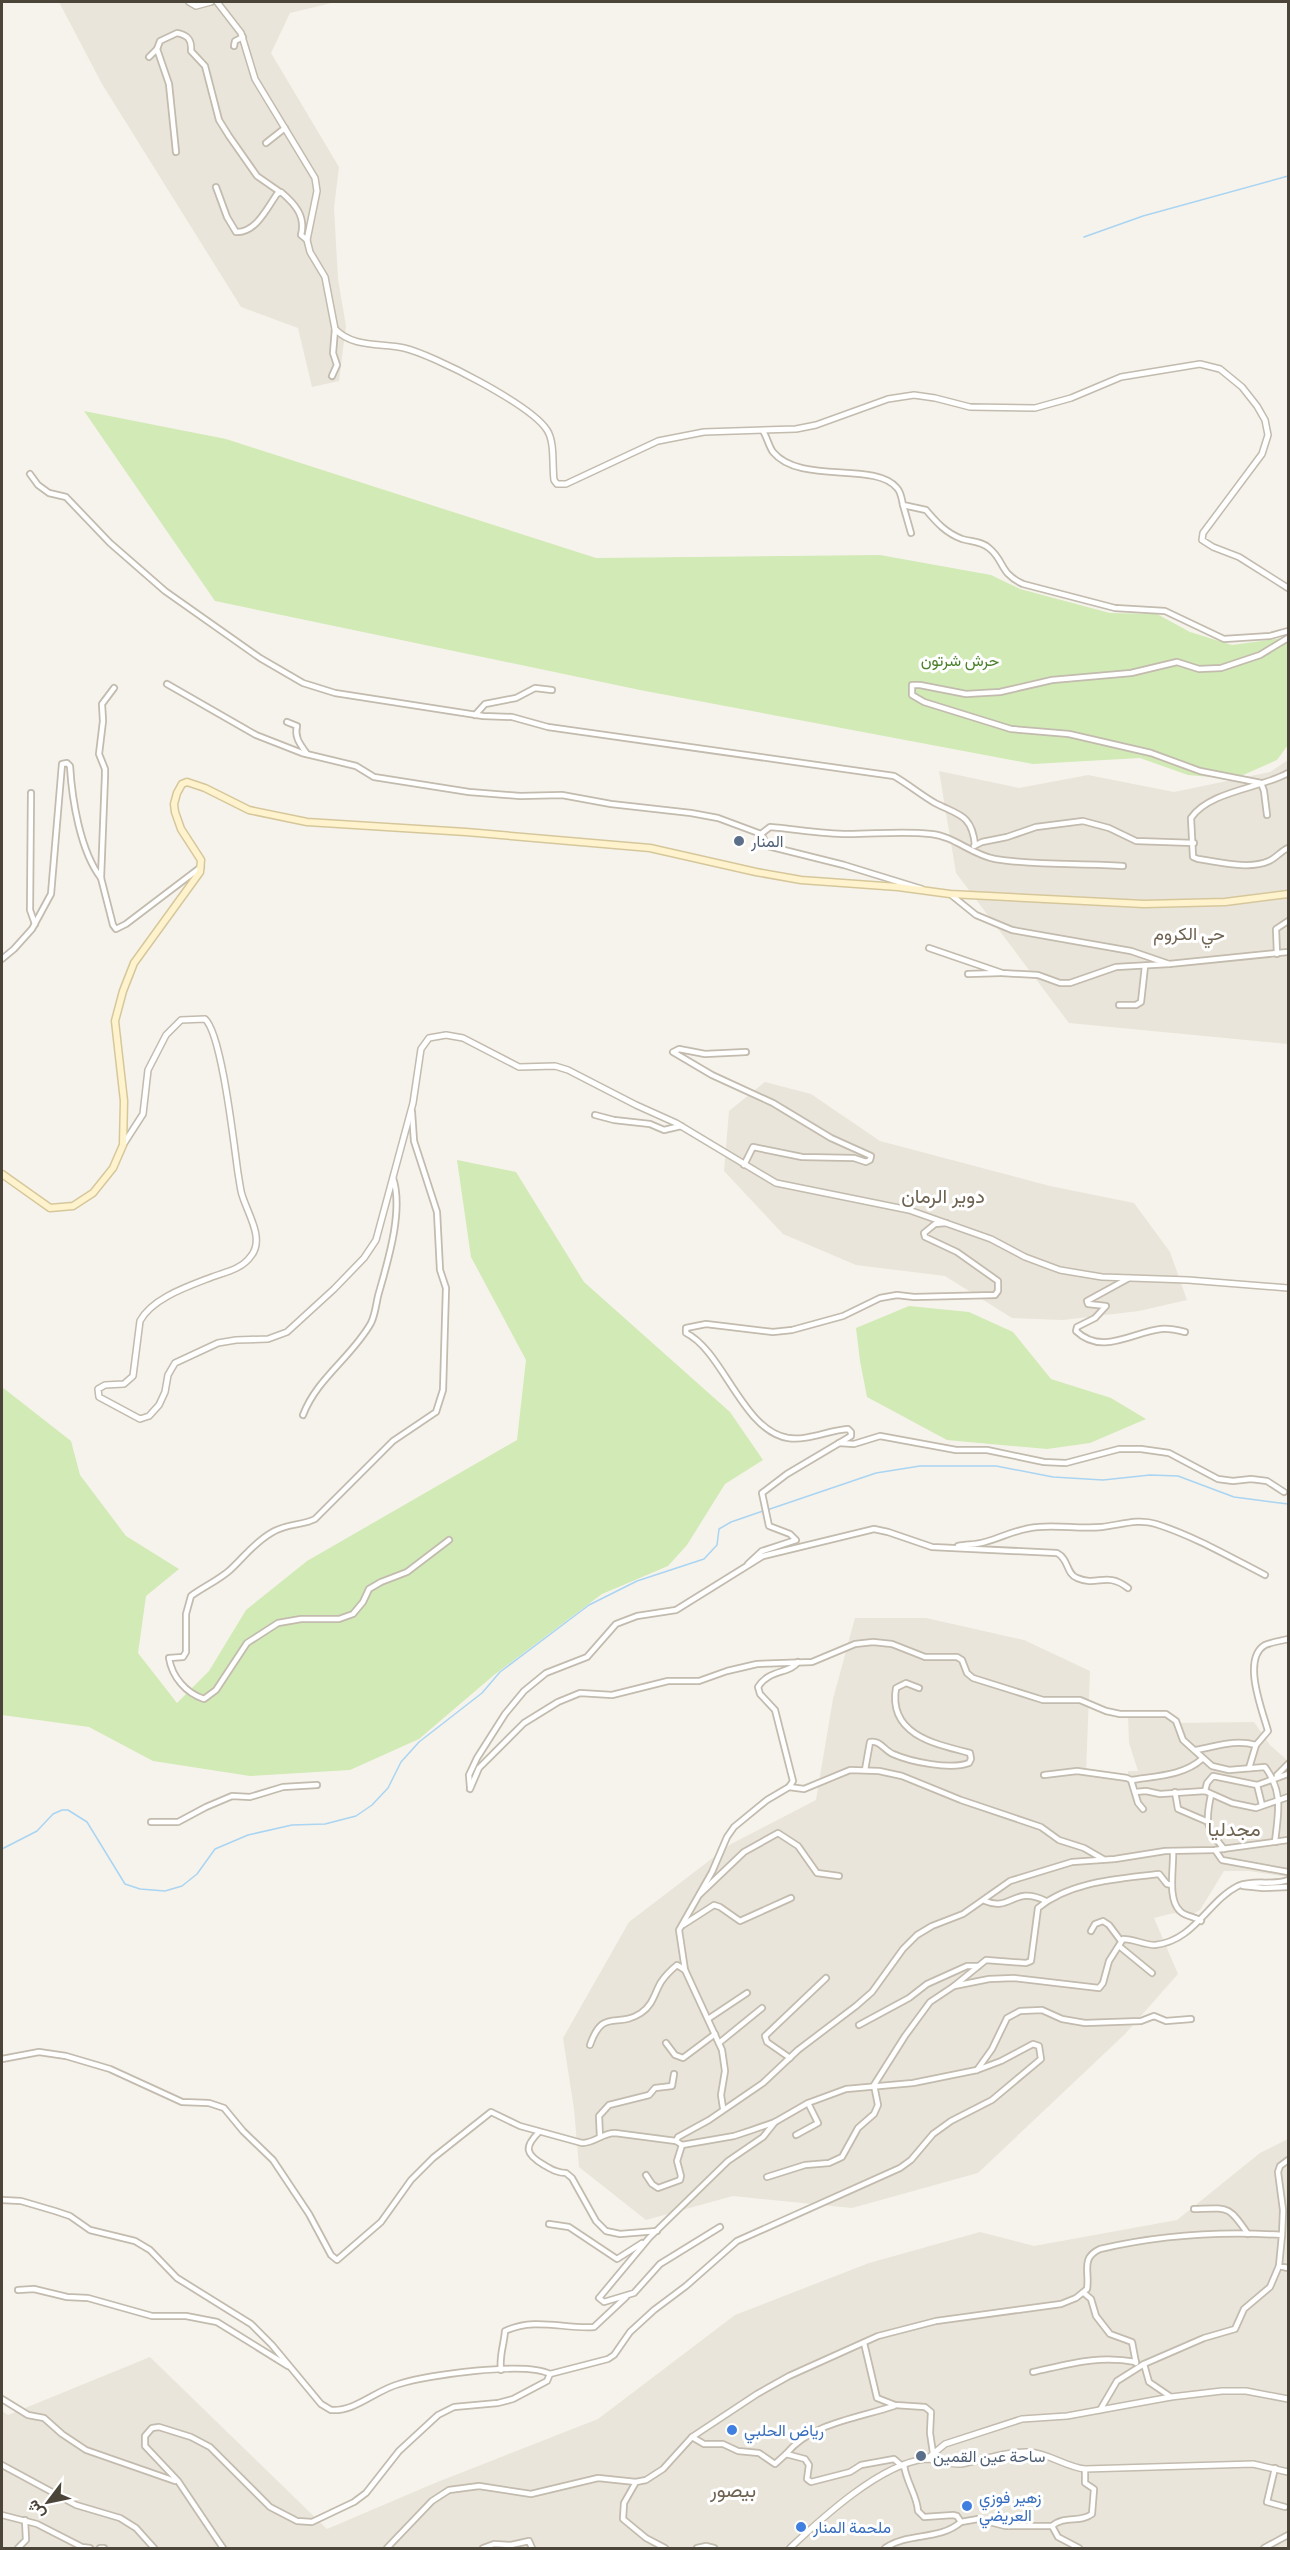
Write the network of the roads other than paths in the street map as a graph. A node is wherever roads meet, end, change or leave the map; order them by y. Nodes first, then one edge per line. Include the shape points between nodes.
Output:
1 (189, 2) edge
2 (211, 2) edge
3 (218, 2) edge
4 (243, 38) junction
5 (234, 46) dead end
6 (157, 48) junction
7 (149, 57) dead end
8 (285, 128) junction
9 (268, 132) dead end
10 (272, 138) junction
11 (266, 143) dead end
12 (176, 152) dead end
13 (216, 187) dead end
14 (280, 192) junction
15 (307, 240) junction
16 (335, 329) junction
17 (332, 376) dead end
18 (763, 431) junction
19 (30, 474) dead end
20 (903, 505) junction
21 (911, 533) dead end
22 (1288, 588) edge
23 (1288, 631) edge
24 (1288, 638) edge
25 (167, 684) dead end
26 (114, 688) dead end
27 (552, 690) dead end
28 (475, 715) junction
29 (287, 722) dead end
30 (307, 754) junction
31 (1288, 773) edge
32 (1261, 783) junction
33 (31, 793) dead end
34 (1267, 815) dead end
35 (761, 834) junction
36 (1194, 843) junction
37 (973, 847) junction
38 (1288, 848) edge
39 (1124, 866) dead end
40 (201, 867) junction
41 (101, 878) junction
42 (927, 890) junction
43 (950, 894) junction
44 (1288, 894) edge
45 (1288, 921) edge
46 (35, 924) junction
47 (929, 948) dead end
48 (1288, 952) edge
49 (1277, 954) junction
50 (2, 958) edge
51 (1170, 963) junction
52 (1145, 966) junction
53 (1002, 973) junction
54 (968, 974) dead end
55 (1119, 1005) dead end
56 (746, 1052) dead end
57 (413, 1103) junction
58 (595, 1115) dead end
59 (681, 1126) junction
60 (123, 1145) junction
61 (744, 1166) junction
62 (2, 1173) edge
63 (393, 1178) junction
64 (948, 1222) junction
65 (1129, 1278) junction
66 (1288, 1288) edge
67 (1185, 1332) dead end
68 (303, 1415) dead end
69 (839, 1443) junction
70 (1284, 1492) dead end
71 (449, 1540) dead end
72 (952, 1548) junction
73 (748, 1564) junction
74 (1264, 1575) dead end
75 (1128, 1588) dead end
76 (1288, 1639) edge
77 (798, 1662) junction
78 (919, 1688) dead end
79 (1256, 1745) junction
80 (1196, 1750) junction
81 (1202, 1759) junction
82 (1288, 1764) edge
83 (1249, 1768) junction
84 (865, 1770) junction
85 (1288, 1774) edge
86 (1044, 1775) dead end
87 (1273, 1779) junction
88 (1131, 1780) junction
89 (317, 1785) dead end
90 (1257, 1785) junction
91 (789, 1787) junction
92 (1205, 1791) junction
93 (1135, 1792) junction
94 (1175, 1792) junction
95 (1211, 1795) junction
96 (1288, 1797) edge
97 (1278, 1799) junction
98 (1262, 1805) junction
99 (1143, 1809) dead end
100 (1206, 1821) junction
101 (151, 1822) dead end
102 (1288, 1839) edge
103 (1275, 1842) junction
104 (1225, 1849) junction
105 (1215, 1850) junction
106 (1173, 1851) junction
107 (1103, 1859) junction
108 (1288, 1872) edge
109 (839, 1876) dead end
110 (1288, 1880) edge
111 (1172, 1885) junction
112 (1240, 1886) junction
113 (1288, 1887) edge
114 (698, 1896) junction
115 (791, 1898) dead end
116 (985, 1900) junction
117 (1046, 1901) junction
118 (1201, 1921) junction
119 (681, 1926) junction
120 (1091, 1931) dead end
121 (1120, 1944) junction
122 (978, 1966) junction
123 (685, 1970) junction
124 (1152, 1973) dead end
125 (826, 1978) dead end
126 (954, 1986) junction
127 (747, 1993) dead end
128 (762, 2008) dead end
129 (708, 2019) junction
130 (1191, 2019) dead end
131 (859, 2025) dead end
132 (715, 2034) junction
133 (666, 2043) dead end
134 (719, 2043) junction
135 (590, 2045) dead end
136 (790, 2058) junction
137 (2, 2060) edge
138 (977, 2070) junction
139 (674, 2074) dead end
140 (874, 2085) junction
141 (808, 2103) junction
142 (723, 2109) junction
143 (775, 2122) junction
144 (539, 2132) junction
145 (796, 2135) dead end
146 (600, 2137) junction
147 (676, 2141) junction
148 (682, 2145) junction
149 (1288, 2160) edge
150 (646, 2175) dead end
151 (767, 2177) dead end
152 (2, 2200) edge
153 (1194, 2209) dead end
154 (549, 2224) dead end
155 (720, 2227) dead end
156 (657, 2231) junction
157 (1248, 2234) junction
158 (1282, 2235) junction
159 (649, 2238) junction
160 (1279, 2266) junction
161 (1288, 2268) edge
162 (18, 2290) dead end
163 (1084, 2293) junction
164 (627, 2296) junction
165 (864, 2343) junction
166 (1140, 2364) junction
167 (290, 2367) junction
168 (501, 2370) junction
169 (1033, 2372) dead end
170 (550, 2374) junction
171 (1171, 2397) junction
172 (2, 2399) edge
173 (1288, 2399) edge
174 (895, 2405) junction
175 (1100, 2410) junction
176 (692, 2437) junction
177 (933, 2453) junction
178 (786, 2454) junction
179 (927, 2459) junction
180 (2, 2465) edge
181 (903, 2466) junction
182 (1275, 2468) junction
183 (1085, 2469) junction
184 (1288, 2472) edge
185 (178, 2481) junction
186 (636, 2482) junction
187 (1285, 2507) dead end
188 (2, 2515) edge
189 (25, 2520) junction
190 (961, 2522) junction
191 (1052, 2526) junction
192 (1288, 2535) edge
193 (18, 2548) edge
194 (90, 2548) edge
195 (100, 2548) edge
196 (105, 2548) edge
197 (154, 2548) edge
198 (223, 2548) edge
199 (387, 2548) edge
200 (483, 2548) edge
201 (532, 2548) edge
202 (665, 2548) edge
203 (697, 2548) edge
204 (714, 2548) edge
205 (790, 2548) edge
206 (885, 2548) edge
207 (1079, 2548) edge
208 (1264, 2548) edge

1 - 2 street via 195,6
3 - 4 street
4 - 5 street
4 - 8 street via 255,79
6 - 7 street
6 - 12 street via 169,84
6 - 14 street via 170,35 177,33 189,38 191,51 206,70 219,120 257,176
8 - 10 street
8 - 15 street via 316,182
9 - 10 street
10 - 11 street
13 - 14 street via 236,232 254,226
14 - 15 street via 301,215 302,237
15 - 16 street via 325,277
16 - 17 street via 333,353 338,365
16 - 18 street via 355,341 421,354 498,392 547,430 554,480 561,486 658,441 704,432
18 - 20 street via 773,452 785,461 832,474 875,477 896,487
18 - 22 street via 816,425 888,399 914,395 970,407 1035,408 1121,377 1193,365 1210,366 1223,371 1250,395 1265,420 1268,435 1262,454 1203,533 1202,540 1239,557
19 - 28 street via 49,493 66,497 110,543 165,591 283,673 335,693
20 - 21 street
20 - 23 street via 926,510 948,533 984,544 1010,578 1050,593 1115,609 1165,611 1224,639
24 - 32 street via 1260,655 1221,668 1199,669 1177,662 1131,674 1052,680 1000,692 966,693 920,685 912,685 911,690 924,702 1011,729 1069,734 1151,753 1200,771
25 - 30 street via 256,735
26 - 41 street via 101,710 99,754 105,777
27 - 28 street via 535,688 516,698 485,704
28 - 37 street via 512,717 548,727 894,776 967,819 974,835
29 - 30 street via 297,726 295,733
30 - 35 street via 356,766 374,777 469,792 562,795 691,813
31 - 32 street
32 - 34 street
32 - 36 street via 1195,812 1191,818
33 - 46 street via 30,901
35 - 37 street via 770,827 848,834 895,831 927,833
35 - 42 street via 768,846
36 - 37 street via 1136,841 1083,820 1036,827
36 - 38 street via 1193,857 1240,864 1270,861
37 - 39 street via 994,859
40 - 41 street via 116,929
40 - 42 main road via 175,812 177,793 187,782 249,810 307,822 650,848 801,880
40 - 60 main road via 134,963 117,1010
41 - 46 street via 79,823 70,766 62,764 53,886
42 - 43 main road
43 - 44 main road via 1144,904 1225,902
43 - 51 street via 976,915 1012,930 1131,951
45 - 49 street via 1276,929
46 - 50 street
47 - 53 street
48 - 49 street
49 - 51 street
51 - 52 street
52 - 53 street via 1106,969 1068,983 1038,975
52 - 55 street via 1141,1002
53 - 54 street
56 - 61 street via 673,1052 871,1156 866,1162 854,1158 801,1157 753,1147
57 - 59 street via 421,1049 429,1038 446,1035 463,1038 519,1067 555,1066 568,1070
57 - 63 street
57 - 71 street via 414,1141 437,1212 440,1270 446,1288 440,1405 433,1415 393,1441 315,1519 293,1523 272,1533 230,1570 191,1596 186,1614 186,1652 183,1657 169,1658 171,1671 191,1695 204,1699 216,1690 247,1643 278,1623 339,1619 353,1614 369,1589 407,1572
58 - 59 street via 664,1130
59 - 61 street
60 - 62 main road via 105,1179 73,1206 50,1208
60 - 63 street via 142,1114 148,1070 166,1035 181,1020 205,1019 224,1081 241,1193 256,1243 251,1256 240,1267 164,1299 143,1316 133,1376 124,1384 105,1385 97,1392 99,1397 140,1419 159,1405 174,1363 218,1343 267,1339 287,1332 334,1289 372,1247
61 - 64 street via 776,1184 909,1210
63 - 68 street via 393,1233 372,1321 314,1391
64 - 65 street via 1060,1270
64 - 69 street via 935,1224 924,1233 925,1237 957,1252 998,1281 995,1294 880,1298 843,1316 792,1330 772,1332 706,1324 686,1328 686,1333 702,1343 738,1397 770,1429 788,1438 848,1430 851,1436
65 - 66 street
65 - 67 street via 1087,1301 1106,1306 1095,1318 1077,1327 1076,1332 1085,1340 1105,1342 1161,1329
69 - 70 street via 854,1444 880,1436 1066,1463 1119,1449 1141,1449 1168,1453 1218,1479 1267,1481
69 - 73 street via 762,1493 769,1526 796,1540 762,1551
72 - 73 street via 866,1530 763,1556
72 - 74 street via 1039,1527 1119,1526 1138,1521 1155,1524
72 - 75 street via 1057,1553 1065,1558 1075,1578 1112,1579
73 - 77 street via 676,1610 616,1624 587,1657 539,1677 505,1714 477,1758 469,1775 470,1789 479,1768 508,1738 543,1710 571,1696 612,1695 668,1681 699,1681 757,1664
76 - 79 street via 1265,1645 1258,1653 1254,1679 1268,1731
77 - 80 street via 820,1660 855,1644 873,1642 892,1644 925,1657 954,1656 962,1660 973,1678 1036,1698 1080,1700 1119,1714 1166,1714 1176,1721 1182,1739
77 - 91 street via 791,1669 776,1672 758,1687 775,1710 793,1781
78 - 84 street via 906,1683 896,1688 898,1717 905,1728 970,1753 969,1763 949,1766 907,1759 873,1741
79 - 80 street via 1232,1741
79 - 83 street
80 - 81 street
81 - 83 street via 1224,1770
81 - 88 street via 1171,1774
82 - 87 street
83 - 87 street via 1265,1767
84 - 91 street via 850,1770 804,1788
84 - 107 street via 902,1776 1041,1827
85 - 87 street
86 - 88 street via 1077,1771
87 - 90 street
87 - 97 street
88 - 93 street
89 - 101 street via 283,1786 250,1797 232,1796 178,1822
90 - 92 street via 1213,1776
90 - 98 street
91 - 114 street via 734,1827
92 - 94 street
92 - 95 street
93 - 94 street
93 - 99 street
94 - 100 street via 1178,1809
95 - 98 street via 1246,1806
95 - 100 street
96 - 97 street
97 - 98 street
97 - 103 street
100 - 104 street
102 - 103 street
103 - 104 street
104 - 105 street
105 - 106 street
105 - 108 street via 1222,1860
106 - 107 street
106 - 111 street
107 - 116 street via 1071,1862 1017,1878
109 - 114 street via 817,1874 798,1846 778,1833 744,1852
110 - 112 street
111 - 117 street via 1159,1874 1128,1876 1091,1882
111 - 118 street via 1178,1910
112 - 113 street
112 - 118 street
114 - 119 street
115 - 119 street via 740,1921 714,1905
116 - 117 street via 1000,1904 1024,1894
116 - 136 street via 917,1935 864,1999
117 - 122 street via 1038,1908 1031,1961 988,1960
118 - 121 street via 1159,1944 1127,1939
119 - 123 street via 678,1935
120 - 121 street via 1103,1921
121 - 124 street
121 - 126 street via 1099,1988 1014,1978
122 - 126 street
122 - 131 street via 967,1966 927,1984
123 - 129 street
123 - 135 street via 677,1965 670,1971 650,2006 639,2015 608,2020 595,2029
125 - 136 street via 765,2036 767,2042
126 - 140 street via 930,2002
127 - 129 street
128 - 134 street
129 - 132 street
130 - 138 street via 1166,2021 1154,2016 1085,2023 1042,2010 1020,2011 1007,2018 993,2049
132 - 133 street via 683,2058 675,2055
132 - 134 street
134 - 142 street via 725,2071
136 - 142 street via 763,2083
137 - 144 street via 39,2052 66,2056 110,2069 182,2102 224,2108 273,2160 337,2260 381,2222 411,2180 433,2158 491,2112
138 - 140 street via 913,2083
138 - 170 street via 1033,2044 1040,2046 1041,2059 992,2100 933,2134 900,2168 737,2241 630,2332 614,2355
139 - 146 street via 672,2086 609,2105 599,2116
140 - 141 street via 846,2089
140 - 151 street via 878,2104 874,2114 858,2128 842,2157
141 - 143 street
141 - 145 street via 818,2123
142 - 147 street
143 - 148 street via 734,2136
143 - 156 street via 763,2137 728,2161
144 - 146 street via 582,2143
144 - 156 street via 529,2143 531,2157 572,2178 600,2227 613,2234
146 - 147 street via 615,2133
147 - 148 street
148 - 150 street via 677,2161 680,2180 658,2188
149 - 158 street via 1278,2172
152 - 167 street via 39,2205 70,2216 97,2233 135,2241 150,2250 182,2282 252,2324
153 - 157 street via 1228,2210
154 - 159 street via 569,2227 617,2259
155 - 164 street via 660,2264 638,2290
156 - 159 street
157 - 158 street
157 - 163 street via 1173,2236 1097,2250 1086,2264 1088,2282
158 - 160 street
159 - 164 street via 599,2298 604,2302
160 - 161 street
160 - 166 street via 1270,2288 1244,2309 1235,2329
162 - 167 street via 88,2298 153,2316 186,2316 218,2322
163 - 165 street via 1058,2305 926,2323
163 - 166 street via 1110,2334 1132,2342
164 - 168 street via 594,2327 534,2323 505,2331 499,2356
165 - 174 street via 877,2396
165 - 176 street via 765,2389
166 - 169 street via 1111,2358
166 - 171 street via 1149,2382
166 - 175 street via 1116,2381
167 - 168 street via 321,2404 339,2411 399,2384
168 - 170 street
170 - 185 street via 547,2381 513,2398 454,2407 438,2415 399,2451 366,2493 312,2522 297,2521 270,2507 210,2447 190,2437 152,2428 145,2436 145,2446
171 - 173 street via 1246,2391
171 - 175 street
172 - 185 street via 28,2415 44,2418 86,2450
174 - 177 street via 930,2410
174 - 178 street via 823,2428
175 - 177 street via 1019,2420 945,2444
176 - 178 street via 704,2444 723,2444 738,2451 759,2453 775,2464
176 - 186 street via 659,2472
177 - 179 street
178 - 181 street via 807,2461 807,2479 811,2482 850,2472 861,2465 894,2459
179 - 181 street
179 - 183 street via 957,2464 1032,2452
180 - 197 street via 76,2505 120,2518 136,2528
181 - 190 street via 921,2515 957,2516
181 - 205 street via 842,2501
182 - 183 street via 1253,2464
182 - 184 street
182 - 187 street via 1267,2502
183 - 191 street via 1085,2483 1094,2489 1092,2514 1060,2520
185 - 198 street
186 - 199 street via 598,2478 527,2494 479,2486 454,2488 432,2500
186 - 202 street via 624,2503 622,2519
188 - 189 street
189 - 193 street via 26,2540
189 - 194 street
190 - 191 street via 978,2519 1005,2526
190 - 206 street via 947,2532 910,2538
191 - 207 street via 1058,2537
192 - 208 street
195 - 196 street
200 - 201 street via 529,2541
203 - 204 street

